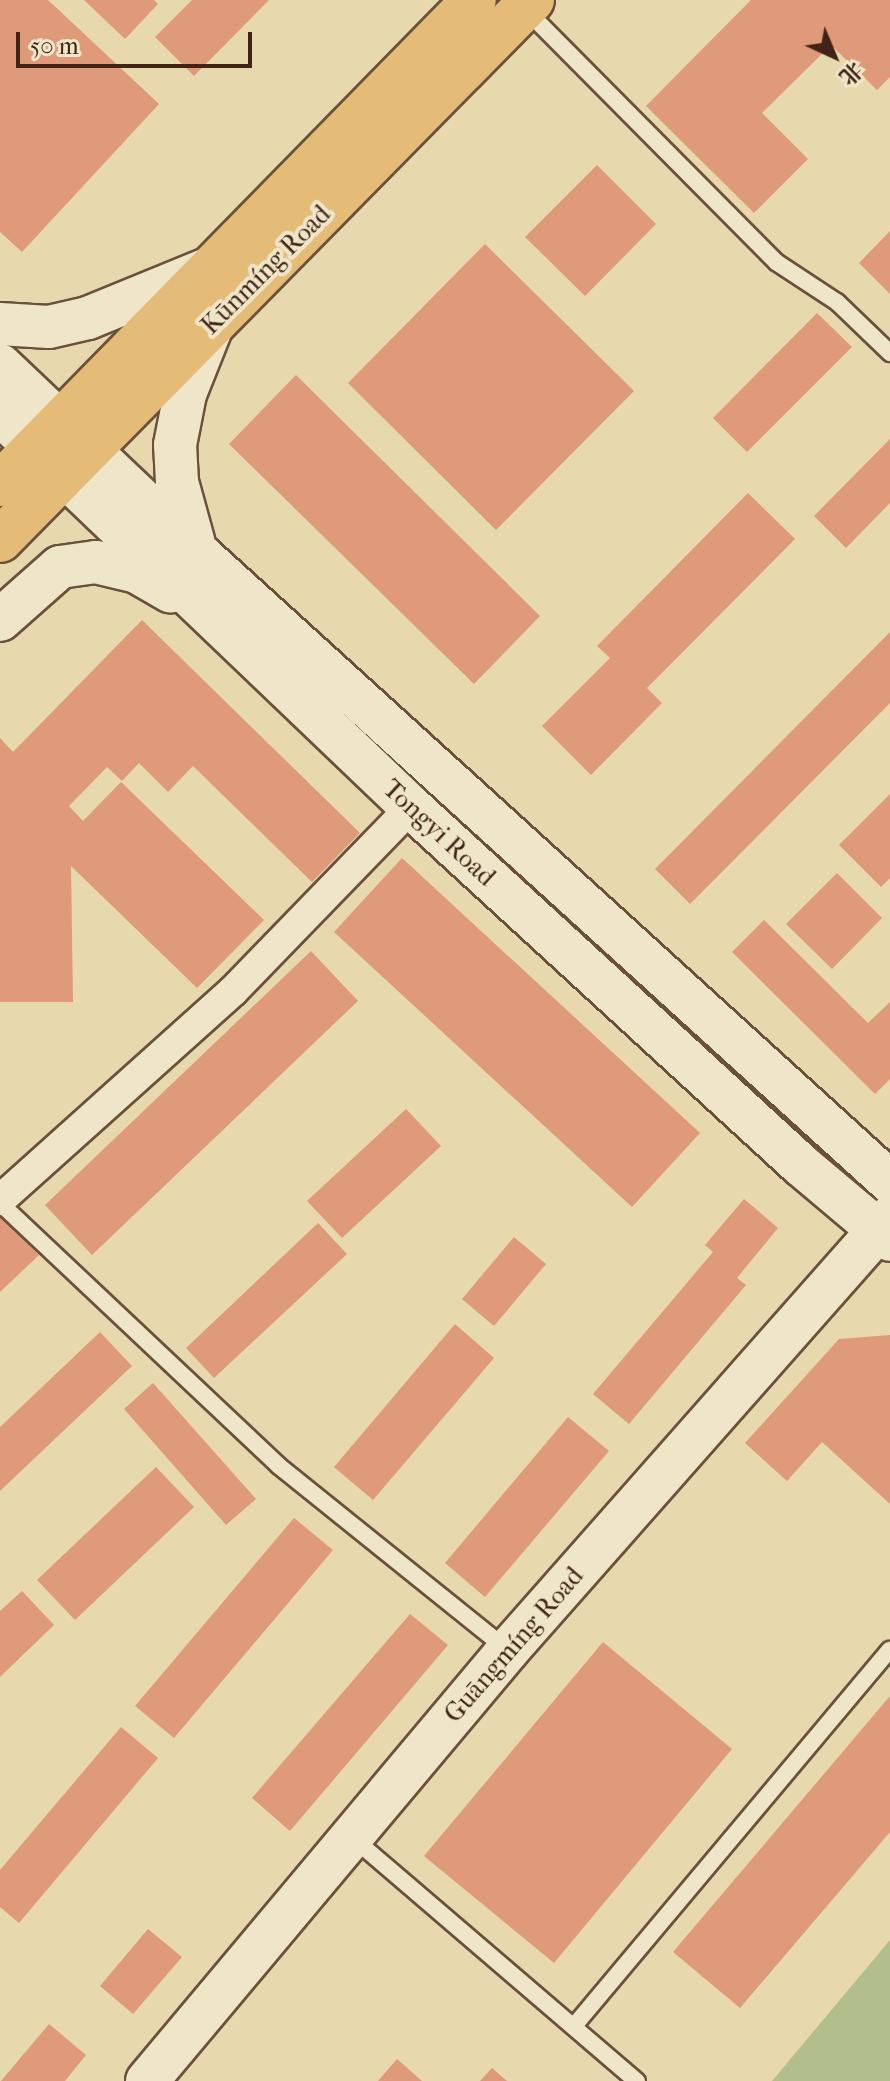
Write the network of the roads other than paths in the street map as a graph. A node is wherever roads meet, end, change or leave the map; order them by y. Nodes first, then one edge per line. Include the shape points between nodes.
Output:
1 (474, 0) edge
2 (528, 4) edge
3 (210, 268) junction
4 (0, 324) edge
5 (212, 326) junction
6 (890, 353) edge
7 (0, 365) edge
8 (0, 414) edge
9 (62, 448) junction
10 (0, 484) edge
11 (0, 540) edge
12 (197, 552) junction
13 (206, 613) junction
14 (0, 620) edge
15 (411, 807) junction
16 (890, 1182) edge
17 (0, 1201) edge
18 (886, 1228) edge
19 (508, 1650) junction
20 (890, 1650) edge
21 (352, 1838) junction
22 (574, 2026) junction
23 (147, 2081) edge
24 (637, 2081) edge

1 - 3 main road, Kūnmíng Road
2 - 5 main road, Kūnmíng Road
2 - 6 lane via 776,262 837,302
3 - 4 main road via 88,318 49,327
3 - 9 main road, Kūnmíng Road
5 - 9 main road, Kūnmíng Road
5 - 12 main road via 185,394 175,445 177,482
7 - 9 main road, Tongyi Road
8 - 9 main road, Tongyi Road
9 - 10 main road, Kūnmíng Road
9 - 11 main road, Kūnmíng Road
9 - 12 main road, Tongyi Road
9 - 13 main road, Tongyi Road
12 - 16 main road, Tongyi Road
13 - 14 main road via 137,572 96,562 60,567
13 - 15 main road, Tongyi Road
15 - 17 street via 233,991
15 - 18 main road, Tongyi Road
17 - 19 lane via 279,1466
18 - 19 main road, Guāngmíng Road
19 - 21 main road, Guāngmíng Road
20 - 22 lane
21 - 22 lane
21 - 23 main road, Guāngmíng Road
22 - 24 lane

